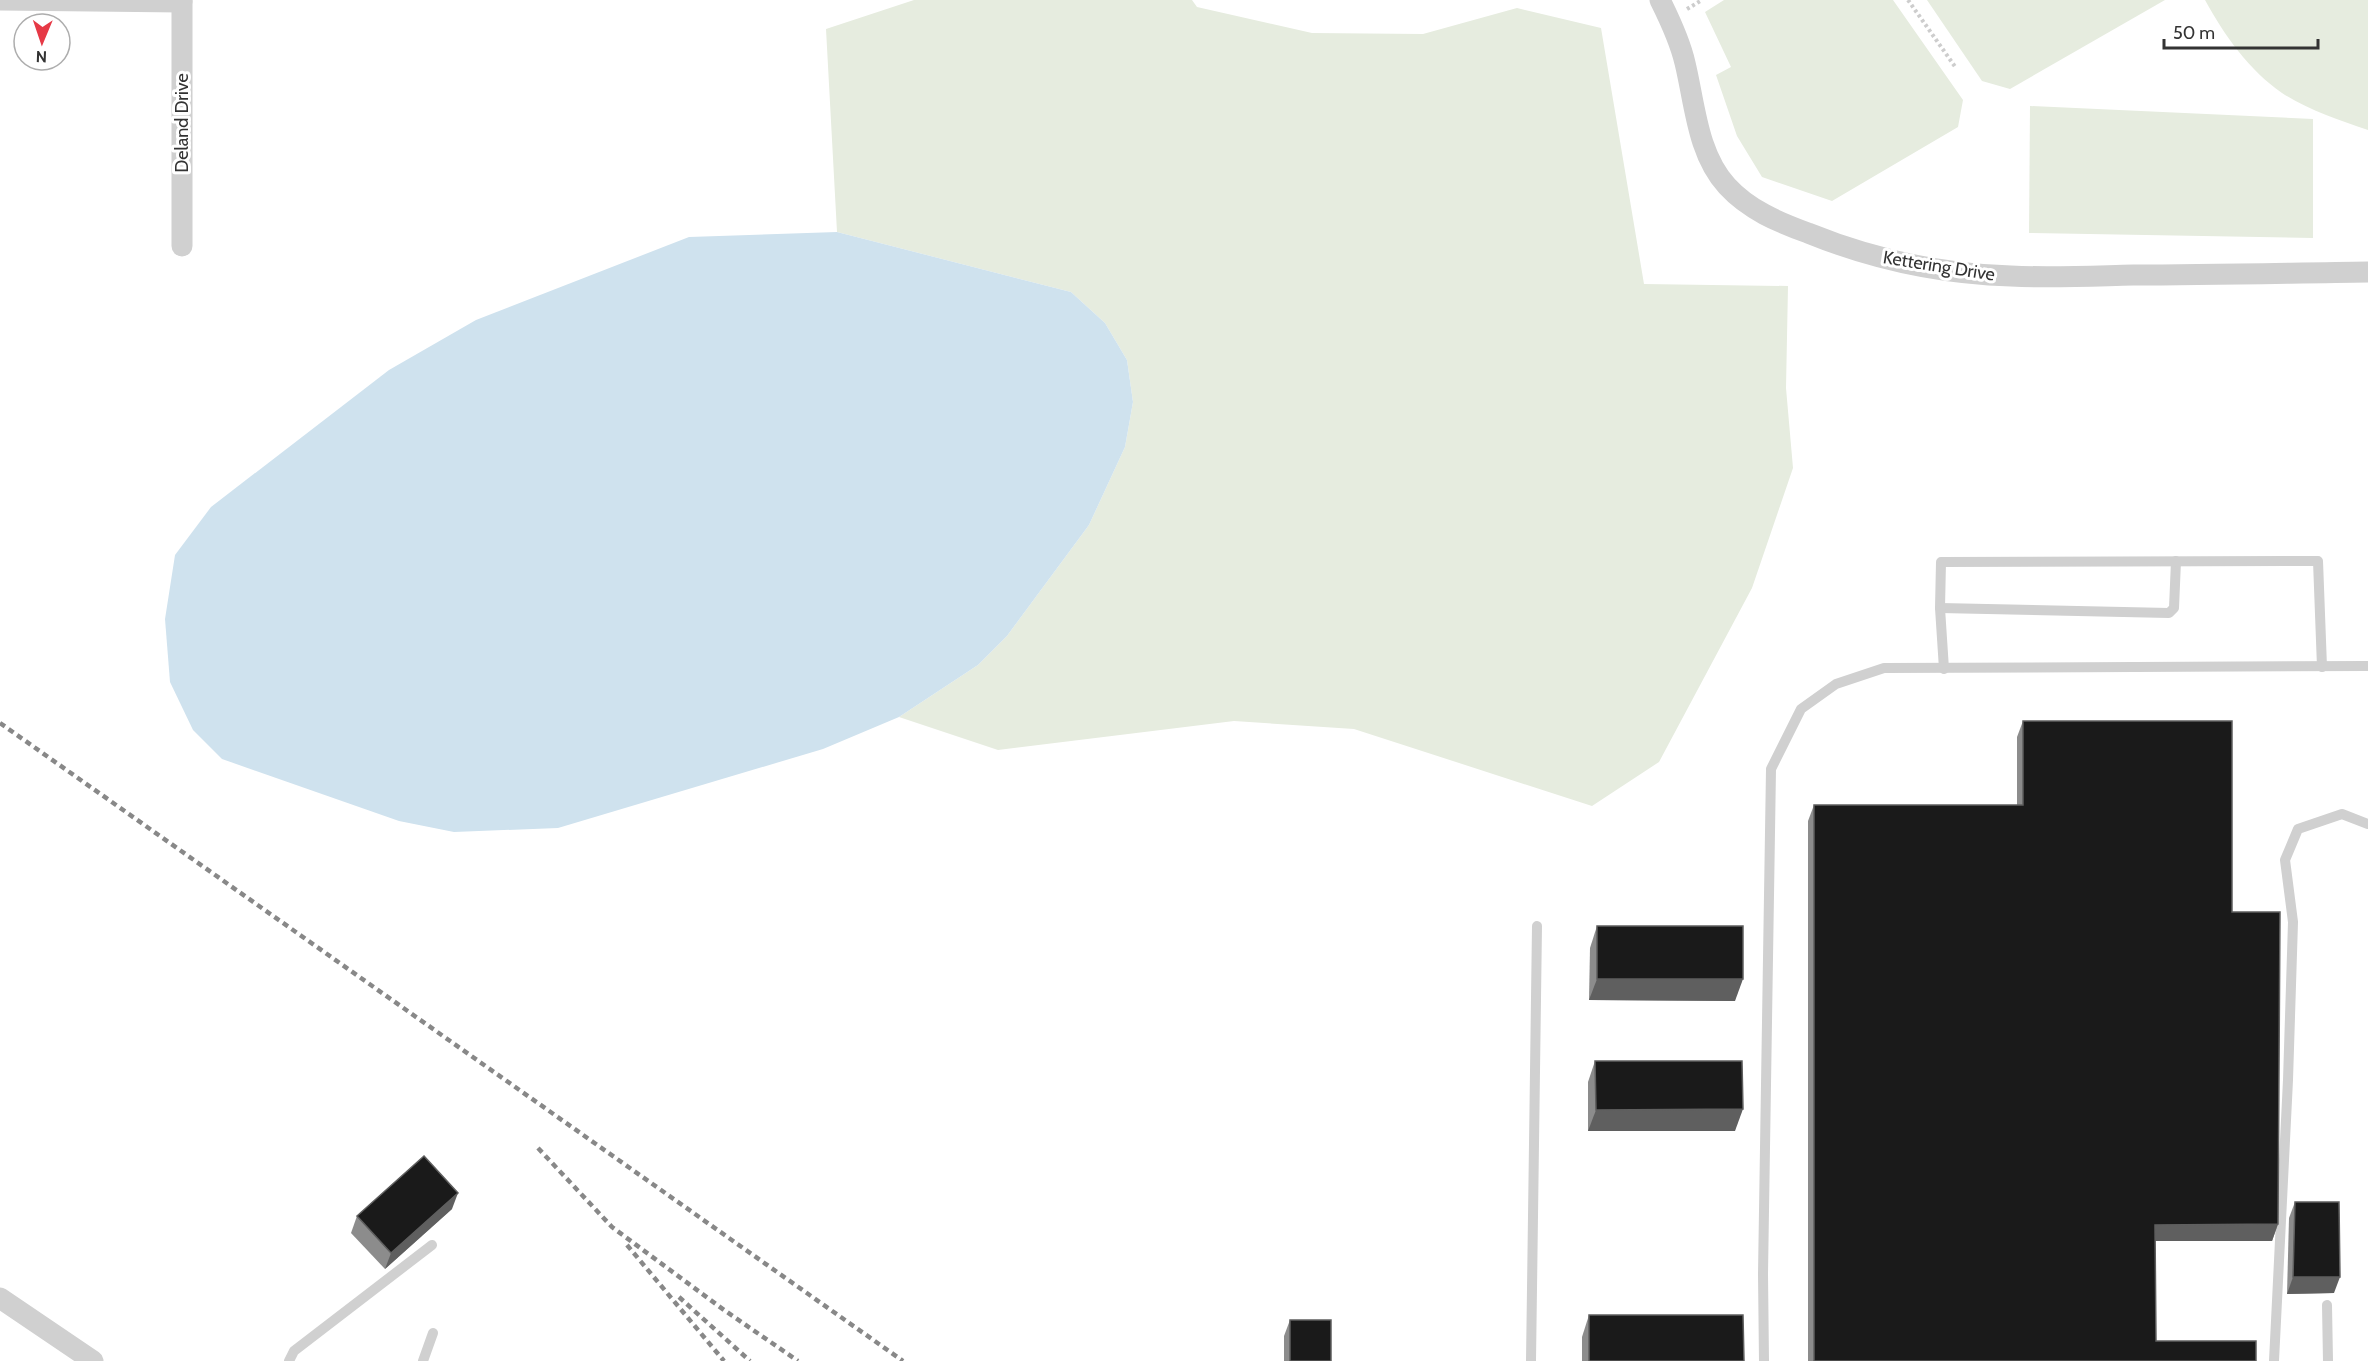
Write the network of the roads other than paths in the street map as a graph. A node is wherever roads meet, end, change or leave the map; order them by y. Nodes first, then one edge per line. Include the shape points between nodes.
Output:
1 (0, 0) edge
2 (1660, 0) edge
3 (182, 1) edge
4 (182, 246) dead end
5 (2368, 272) edge
6 (2176, 561) junction
7 (1940, 608) junction
8 (2368, 666) edge
9 (2322, 667) junction
10 (1944, 669) junction
11 (2368, 824) edge
12 (1537, 926) dead end
13 (432, 1245) dead end
14 (0, 1298) edge
15 (2327, 1305) dead end
16 (433, 1333) dead end
17 (93, 1361) edge
18 (289, 1361) edge
19 (423, 1361) edge
20 (1532, 1361) edge
21 (1764, 1361) edge
22 (2274, 1361) edge
23 (2328, 1361) edge

1 - 3 street
2 - 5 street, Kettering Drive via 1684,61 1702,140 1712,165 1727,186 1751,207 1824,240 1917,266 2011,276
3 - 4 street, Deland Drive
6 - 7 lane via 1941,562
6 - 7 lane via 2174,608 2169,613
6 - 9 lane via 2318,561
7 - 10 lane
8 - 9 lane
9 - 10 lane
10 - 21 lane via 1884,668 1836,684 1801,710 1771,770
11 - 22 lane via 2342,814 2298,829 2285,860 2294,922
12 - 20 lane
13 - 18 lane via 294,1351
14 - 17 street
15 - 23 lane
16 - 19 lane

